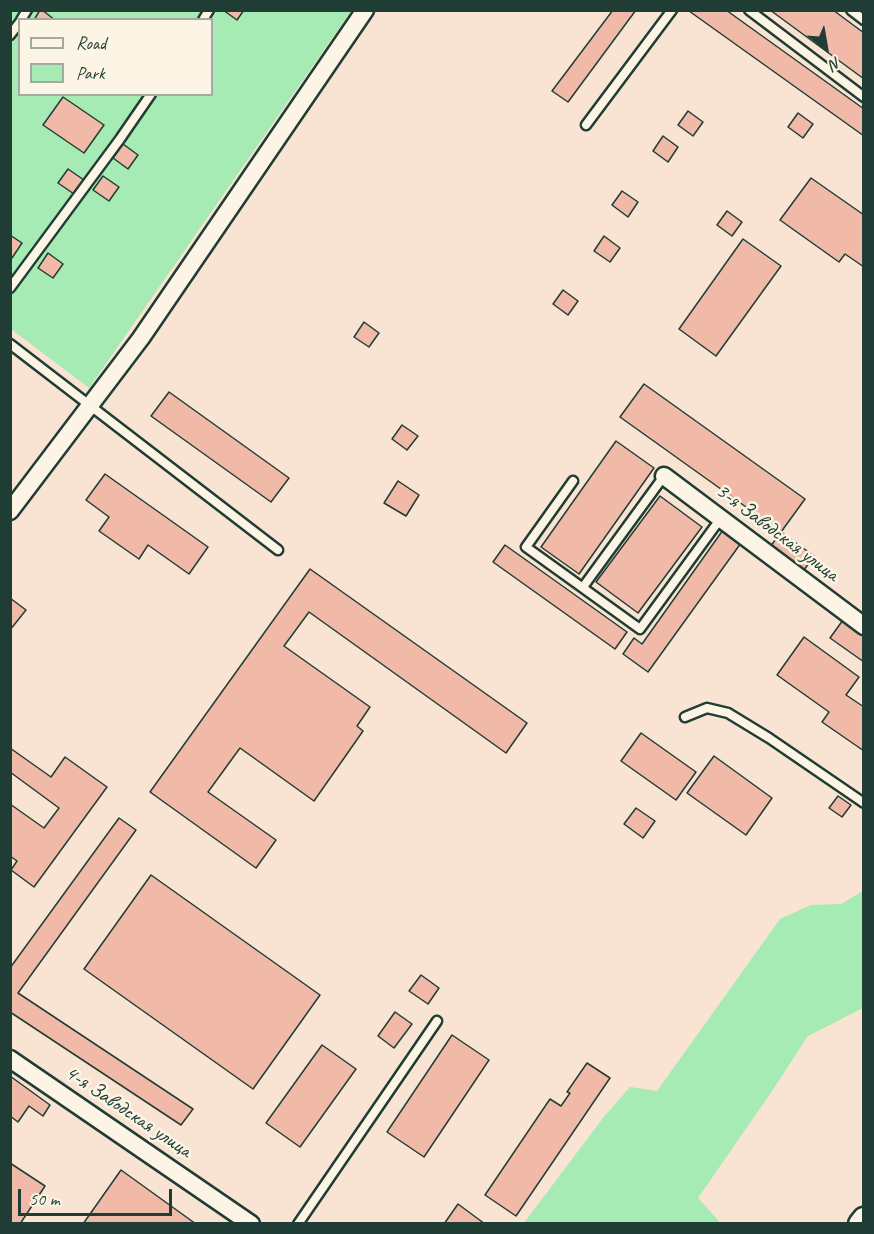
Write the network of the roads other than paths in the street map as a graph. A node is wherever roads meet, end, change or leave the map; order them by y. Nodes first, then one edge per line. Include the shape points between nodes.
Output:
1 (365, 10) edge
2 (672, 10) edge
3 (749, 10) edge
4 (851, 10) edge
5 (864, 20) edge
6 (150, 96) edge
7 (864, 97) edge
8 (586, 125) dead end
9 (10, 288) edge
10 (10, 344) edge
11 (90, 405) junction
12 (664, 476) joint
13 (573, 481) dead end
14 (10, 511) edge
15 (721, 518) junction
16 (278, 550) dead end
17 (583, 587) junction
18 (864, 626) edge
19 (685, 717) dead end
20 (864, 803) edge
21 (437, 1021) dead end
22 (10, 1059) edge
23 (864, 1219) edge
24 (251, 1224) edge
25 (298, 1224) edge
26 (860, 1224) edge

1 - 11 street via 141,338
2 - 8 lane
3 - 7 lane
4 - 5 lane
6 - 9 lane
10 - 11 lane
11 - 14 street
11 - 16 lane
12 - 15 street, 3-я Заводская улица
12 - 17 lane
13 - 17 lane via 526,547
15 - 17 lane via 640,629
15 - 18 street, 3-я Заводская улица
19 - 20 lane via 707,708 728,713
21 - 25 lane
22 - 24 street, 4-я Заводская улица
23 - 26 main road

